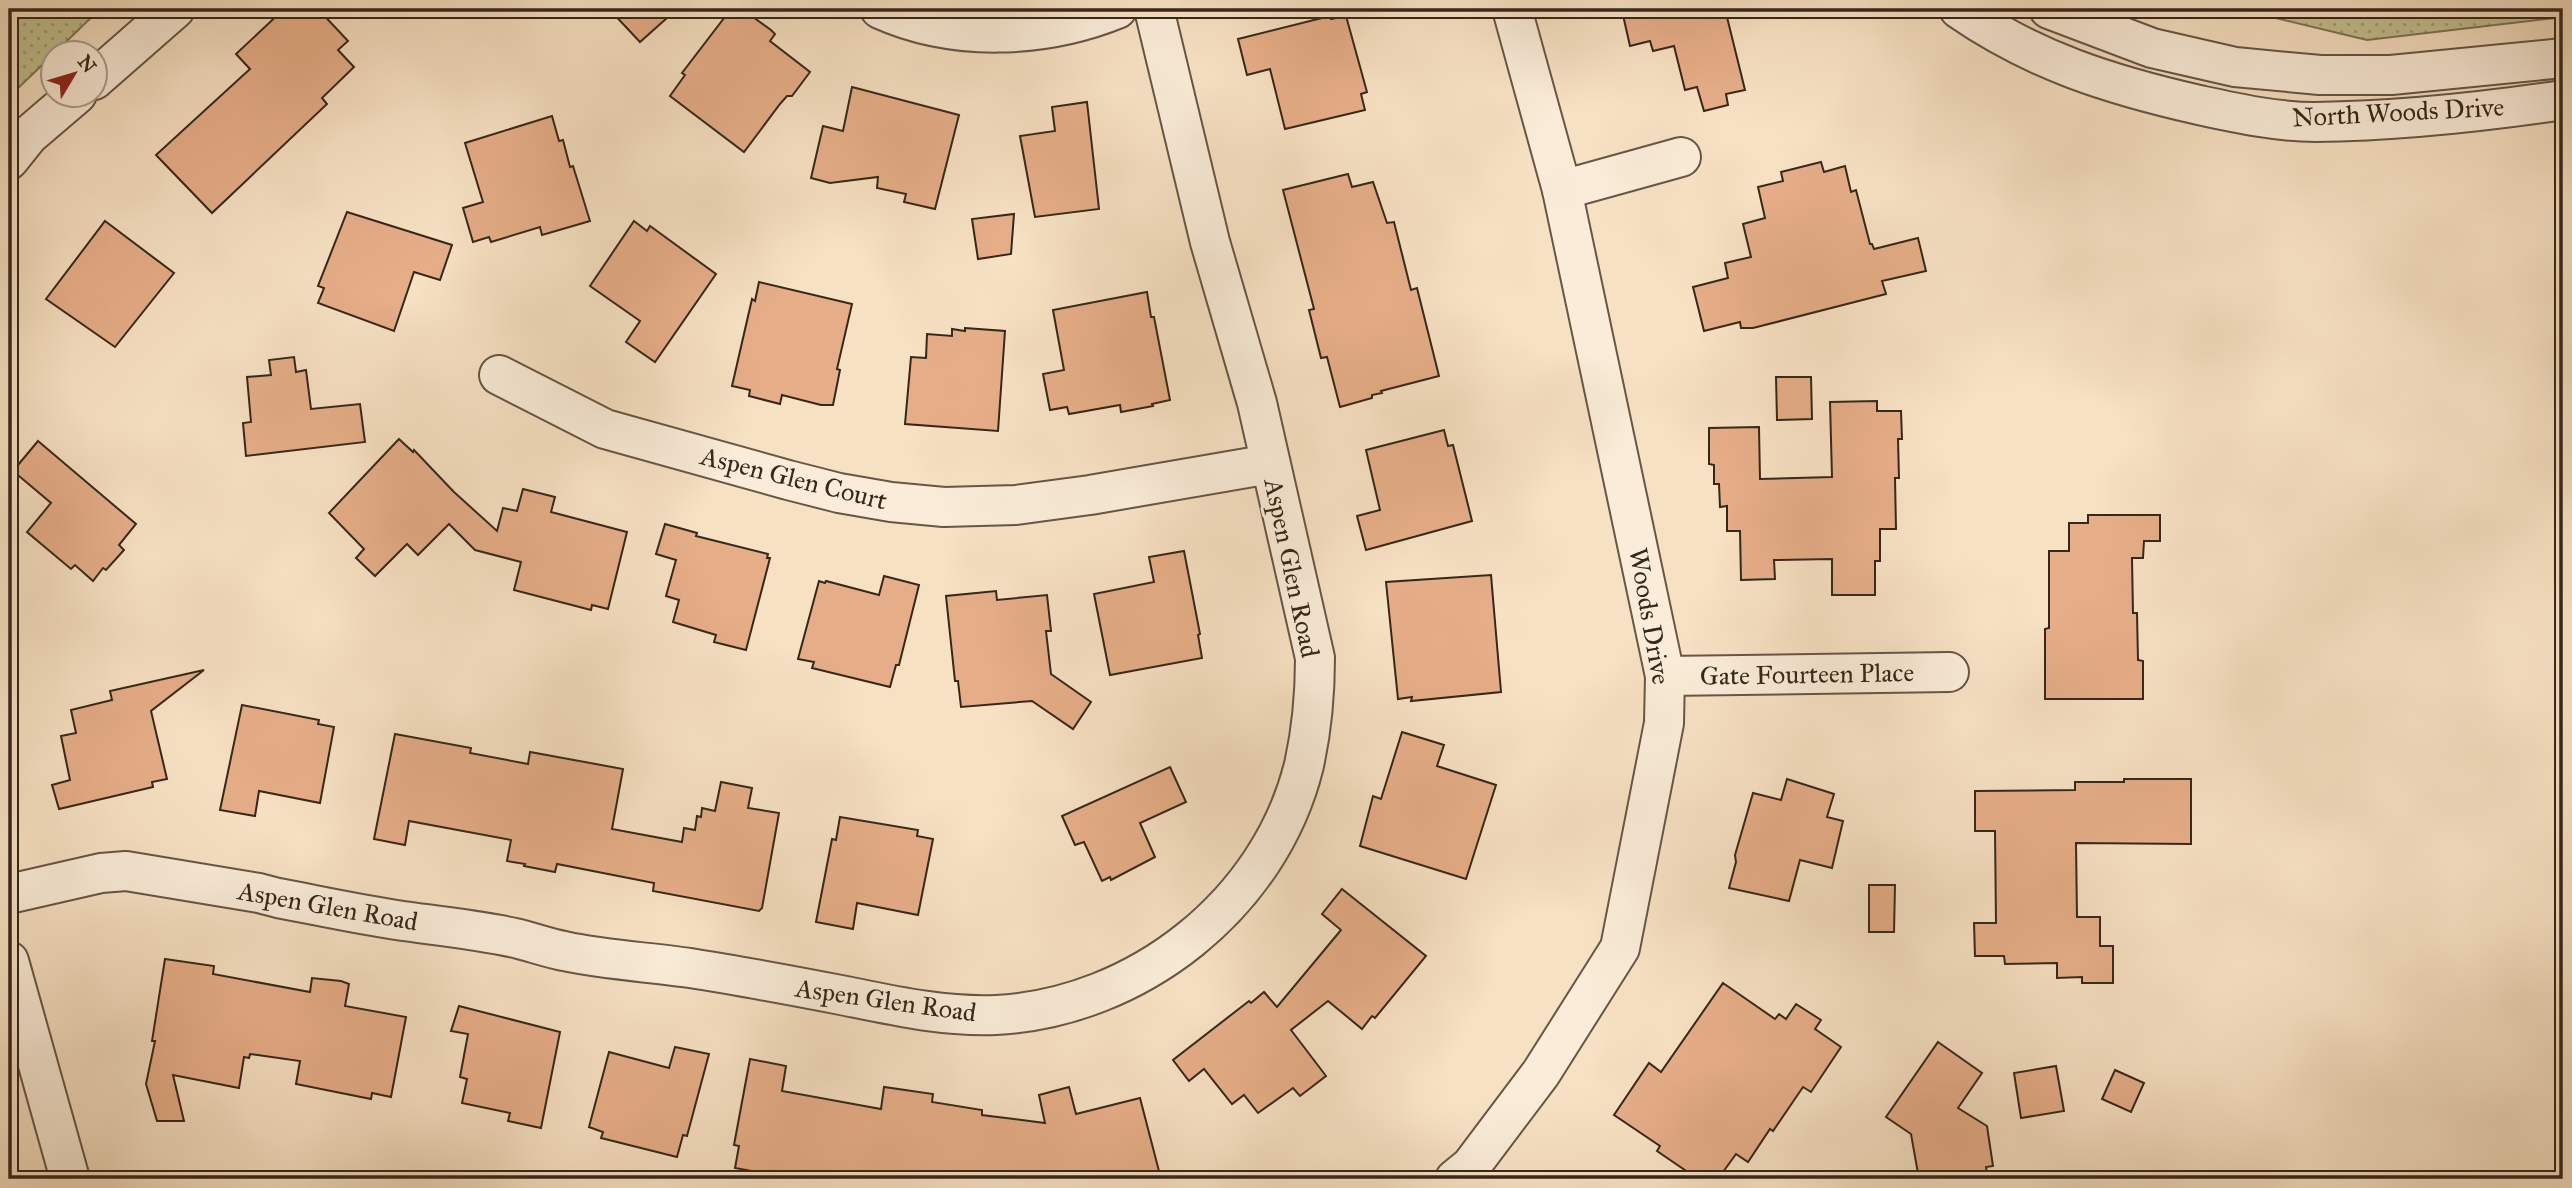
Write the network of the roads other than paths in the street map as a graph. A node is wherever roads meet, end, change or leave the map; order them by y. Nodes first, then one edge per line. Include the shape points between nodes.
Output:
1 (175, 9) edge
2 (880, 9) edge
3 (1117, 9) edge
4 (1154, 9) edge
5 (1512, 9) edge
6 (1959, 9) edge
7 (2049, 9) edge
8 (2563, 58) edge
9 (108, 68) edge
10 (2563, 100) edge
11 (61, 108) edge
12 (1681, 157) dead end
13 (9, 160) edge
14 (1562, 190) junction
15 (499, 375) dead end
16 (1270, 464) junction
17 (1949, 672) dead end
18 (1665, 676) junction
19 (9, 894) edge
20 (9, 961) edge
21 (1471, 1175) edge
22 (70, 1179) edge

1 - 9 street
2 - 3 street via 920,23 985,33 1051,27
4 - 16 street, Aspen Glen Road
5 - 14 street, Woods Drive
6 - 10 street, North Woods Drive via 1983,26 2076,71 2139,91 2242,114 2312,122 2424,116
7 - 8 street, North Woods Drive via 2152,48 2235,67 2320,75 2391,75
11 - 13 street
12 - 14 street
14 - 18 street, Woods Drive
15 - 16 street, Aspen Glen Court via 605,429 788,480 891,502 944,507 1016,505
16 - 19 street, Aspen Glen Road via 1315,658 1311,730 1292,800 1259,864 1208,925 1144,971 1072,1002 1033,1011 954,1015 690,968 564,951 516,938 126,871
17 - 18 street, Gate Fourteen Place
18 - 21 street, Woods Drive via 1664,723 1620,948
20 - 22 street

